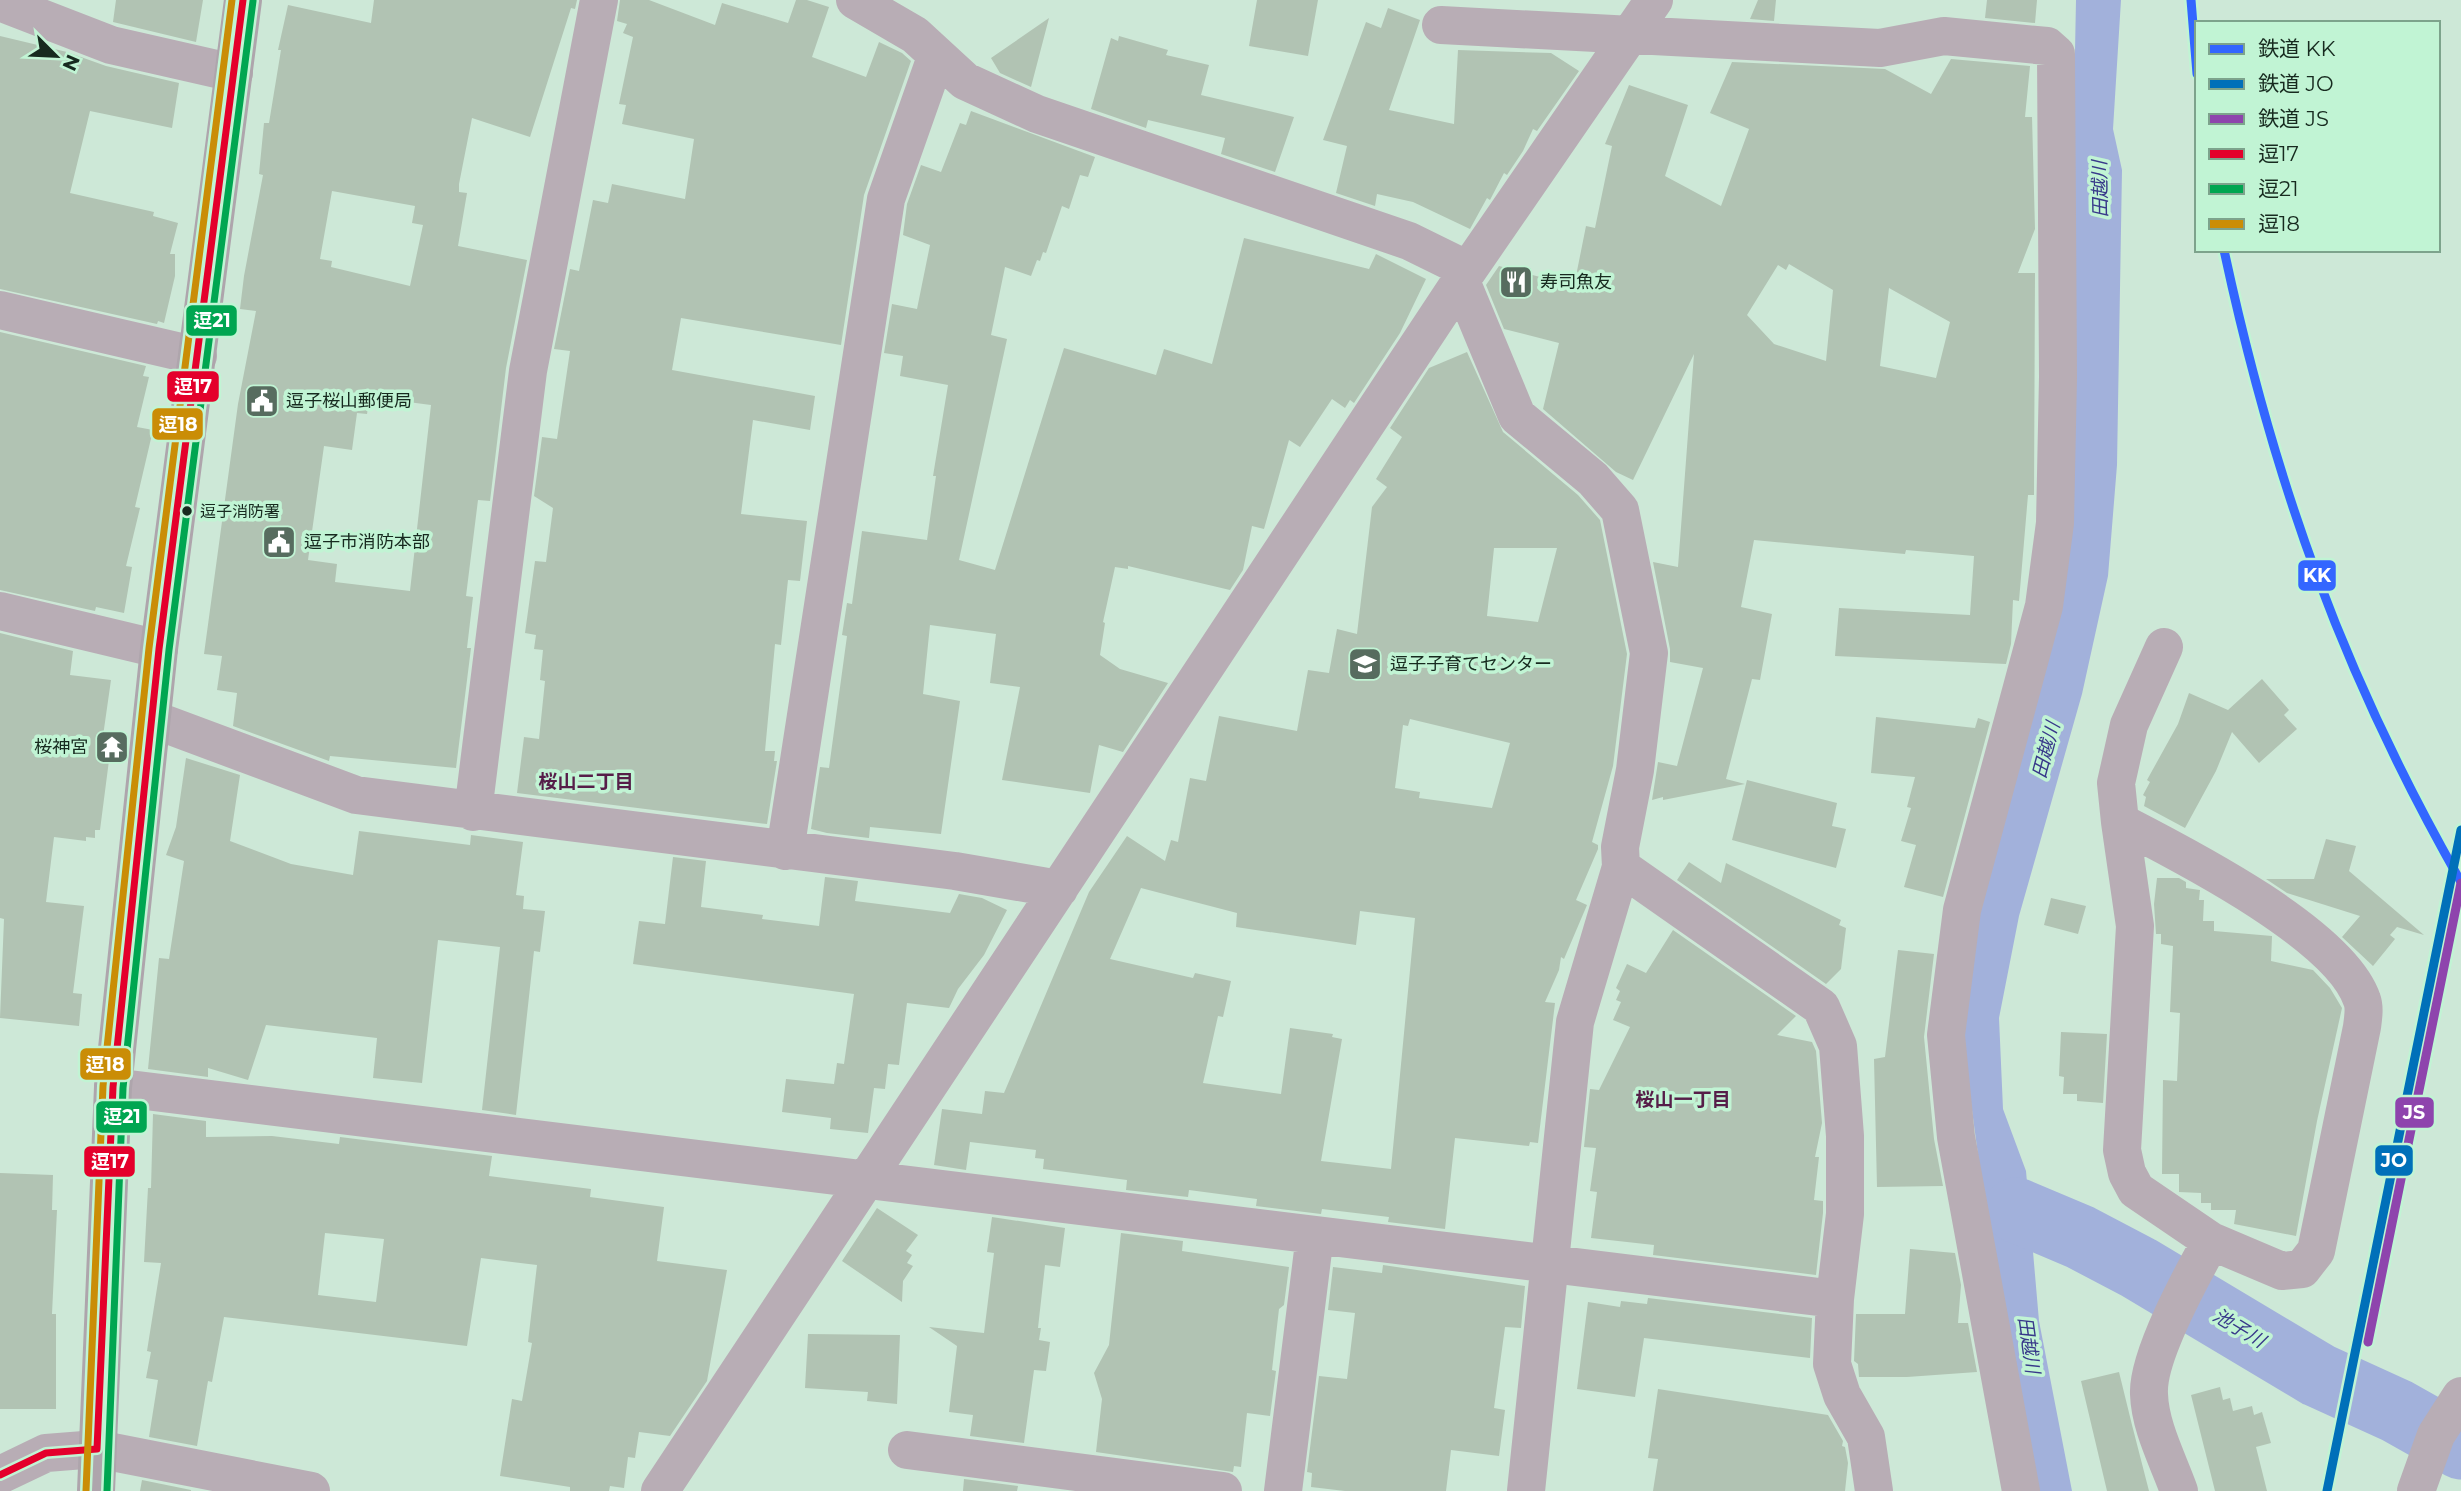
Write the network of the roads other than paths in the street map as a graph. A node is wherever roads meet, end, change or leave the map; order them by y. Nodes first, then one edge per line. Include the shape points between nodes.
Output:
1 (243, 0) edge
2 (599, 0) edge
3 (855, 0) edge
4 (1654, 0) edge
5 (0, 2) edge
6 (1441, 25) dead end
7 (1631, 34) junction
8 (936, 57) junction
9 (234, 72) junction
10 (1464, 276) junction
11 (0, 310) edge
12 (198, 356) junction
13 (0, 611) edge
14 (2164, 647) dead end
15 (159, 649) junction
16 (152, 719) junction
17 (473, 813) junction
18 (2120, 822) junction
19 (785, 850) junction
20 (1621, 867) junction
21 (1059, 890) junction
22 (113, 1087) junction
23 (868, 1180) junction
24 (1315, 1235) junction
25 (2204, 1255) junction
26 (1552, 1264) junction
27 (1835, 1299) junction
28 (2461, 1396) edge
29 (97, 1449) junction
30 (907, 1450) dead end
31 (0, 1475) edge
32 (2416, 1488) edge
33 (96, 1491) edge
34 (312, 1491) edge
35 (660, 1491) edge
36 (1223, 1491) edge
37 (1283, 1491) edge
38 (1526, 1491) edge
39 (1874, 1491) edge
40 (2021, 1491) edge
41 (2179, 1491) edge

1 - 9 main road
2 - 17 street via 528,372
3 - 8 street via 915,35
4 - 7 street
5 - 9 street via 111,45
6 - 7 street
7 - 10 street
7 - 40 street via 1880,48 1944,36 2047,46 2056,54 2055,523 2044,606 1962,910 1946,1035 1956,1137
8 - 10 street via 965,80 1037,114 1409,240
8 - 19 street via 886,199
9 - 12 main road
10 - 20 street via 1517,416 1593,479 1619,510 1649,653 1620,847
10 - 21 street
11 - 12 street
12 - 15 main road
13 - 15 street
14 - 18 street via 2129,725 2116,783
15 - 16 main road
16 - 17 street via 356,795
16 - 22 main road
17 - 19 street
18 - 25 street via 2135,926 2122,1150 2136,1191
18 - 25 street via 2300,928 2354,984 2364,1002 2316,1251 2302,1269 2282,1271
19 - 21 street via 955,871
20 - 26 street via 1575,1022 1550,1236
20 - 27 street via 1821,1007 1838,1046 1845,1136 1846,1214
21 - 23 street
22 - 23 street
22 - 29 main road
23 - 24 street
23 - 35 street
24 - 26 street
24 - 37 street
25 - 41 street via 2155,1359 2148,1392 2153,1420
26 - 27 street
26 - 38 street
27 - 39 street via 1832,1364 1842,1395 1866,1437
28 - 32 street via 2436,1435
29 - 31 street via 46,1453
29 - 33 main road
29 - 34 street
30 - 36 street

